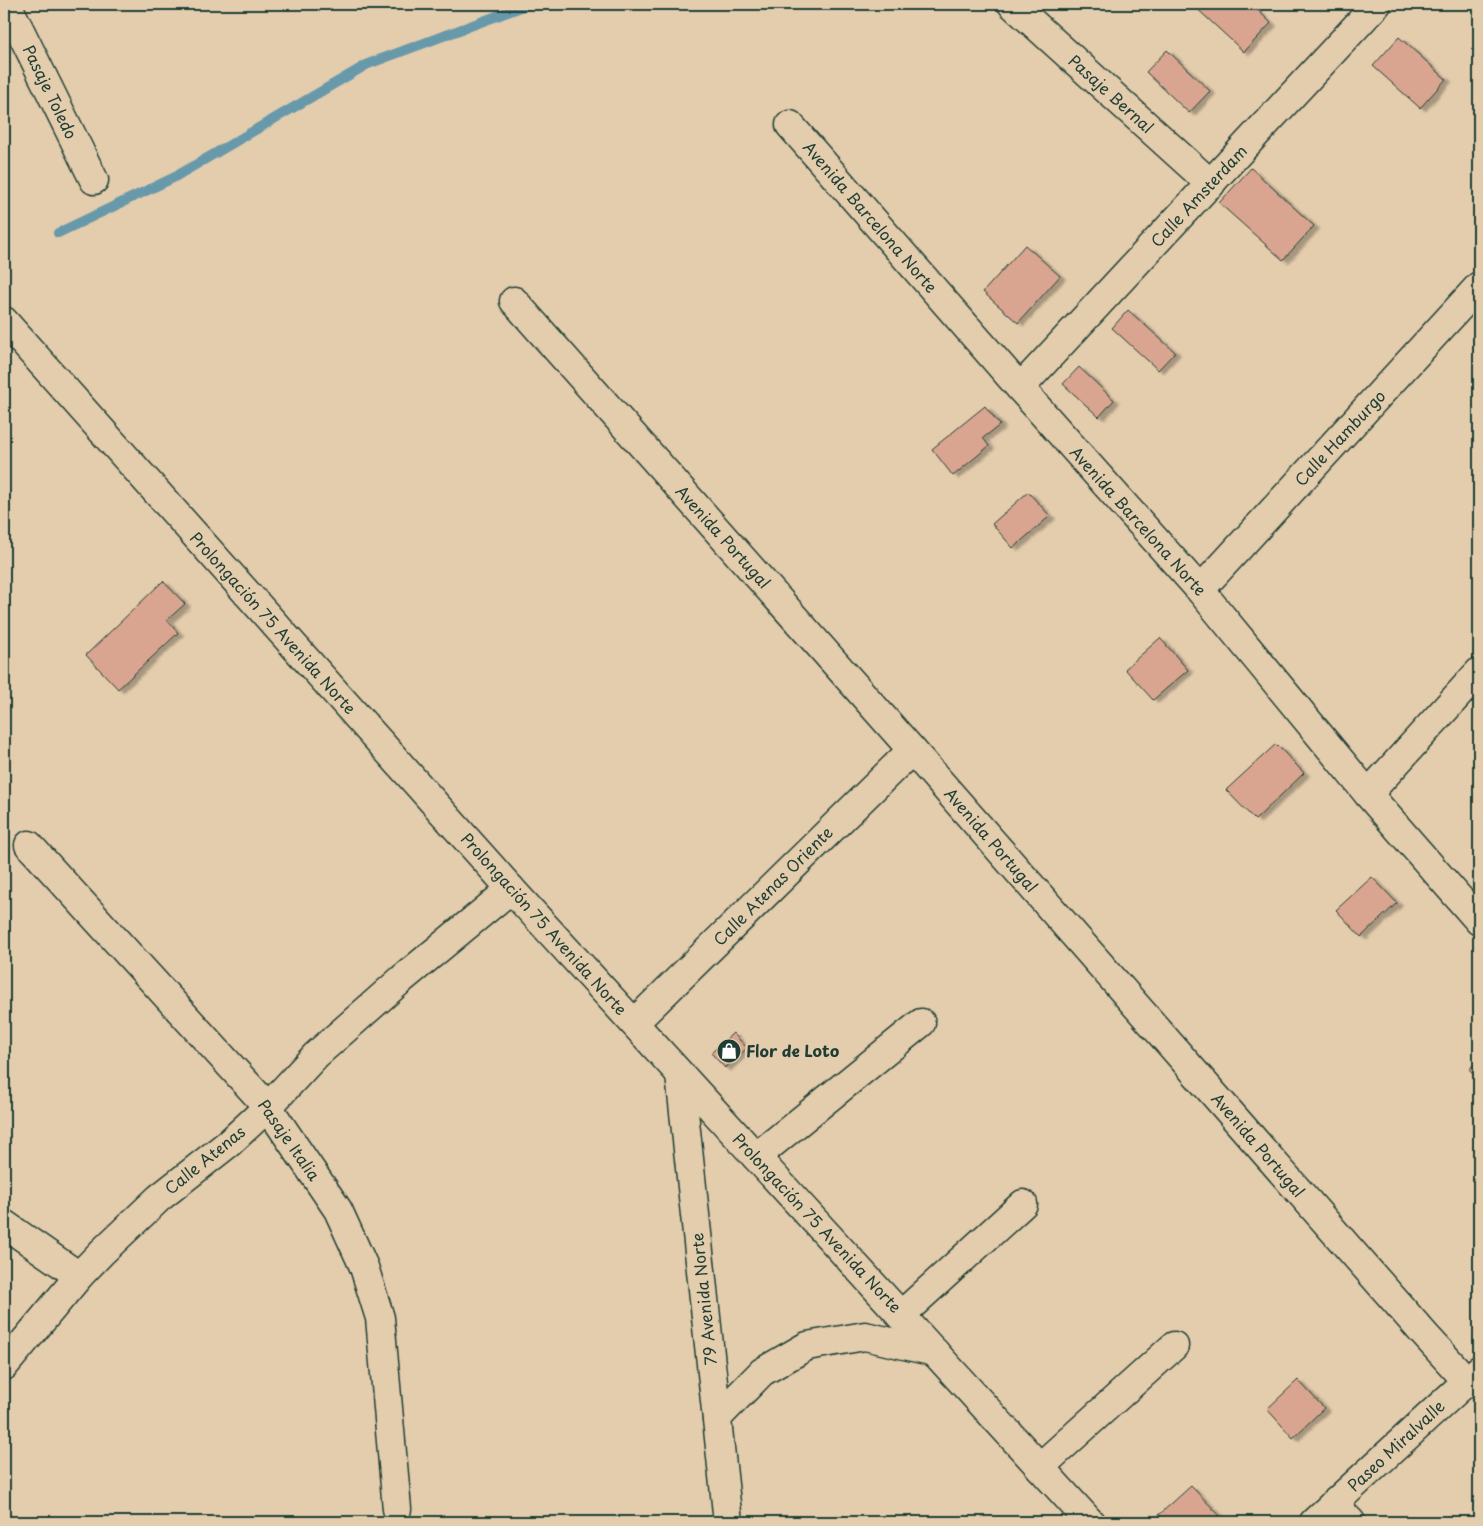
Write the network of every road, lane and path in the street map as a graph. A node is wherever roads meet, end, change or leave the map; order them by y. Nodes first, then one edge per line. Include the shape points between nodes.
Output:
1 (7, 4) edge
2 (1012, 4) edge
3 (1377, 4) edge
4 (790, 125) dead end
5 (94, 180) dead end
6 (1211, 184) junction
7 (1479, 286) edge
8 (514, 301) dead end
9 (4, 321) edge
10 (1020, 388) junction
11 (1200, 590) junction
12 (1479, 672) edge
13 (912, 750) junction
14 (1368, 794) junction
15 (29, 845) dead end
16 (511, 889) junction
17 (1479, 921) edge
18 (634, 1023) junction
19 (921, 1023) dead end
20 (680, 1075) junction
21 (268, 1107) junction
22 (756, 1157) junction
23 (1023, 1204) dead end
24 (4, 1224) edge
25 (79, 1276) junction
26 (901, 1315) junction
27 (1174, 1346) dead end
28 (935, 1352) junction
29 (4, 1366) edge
30 (1473, 1375) edge
31 (717, 1418) junction
32 (1040, 1468) junction
33 (397, 1509) dead end
34 (1342, 1513) edge
35 (728, 1522) edge
36 (1090, 1522) edge
37 (1314, 1522) edge

1 - 5 street, Pasaje Toledo
2 - 6 street, Pasaje Bernal
3 - 6 street, Calle Amsterdam
4 - 10 street, Avenida Barcelona Norte
6 - 10 street, Calle Amsterdam
7 - 11 street, Calle Hamburgo
8 - 13 street, Avenida Portugal
9 - 16 street, Prolongación 75 Avenida Norte
10 - 11 street, Avenida Barcelona Norte
11 - 14 street, Avenida Barcelona Norte
12 - 14 street
13 - 18 street, Calle Atenas Oriente
13 - 30 street, Avenida Portugal via 1411,1320
14 - 17 street, Avenida Barcelona Norte
15 - 21 street, Pasaje Italia
16 - 18 street, Prolongación 75 Avenida Norte
16 - 21 street, Calle Atenas via 316,1055
18 - 20 street, Prolongación 75 Avenida Norte
19 - 22 street
20 - 22 street, Prolongación 75 Avenida Norte
20 - 31 street, 79 Avenida Norte
21 - 25 street, Calle Atenas via 229,1143 159,1198
21 - 33 street, Pasaje Italia via 338,1210 364,1267 380,1318
22 - 26 street, Prolongación 75 Avenida Norte
23 - 26 street
24 - 25 street
25 - 29 street, Calle Atenas
26 - 28 street, Prolongación 75 Avenida Norte
27 - 32 street
28 - 31 street via 866,1336 807,1346 762,1372
28 - 32 street, Prolongación 75 Avenida Norte
30 - 34 street, Paseo Miralvalle
31 - 35 street, 79 Avenida Norte
32 - 36 street, Prolongación 75 Avenida Norte
34 - 37 street, Paseo Miralvalle

